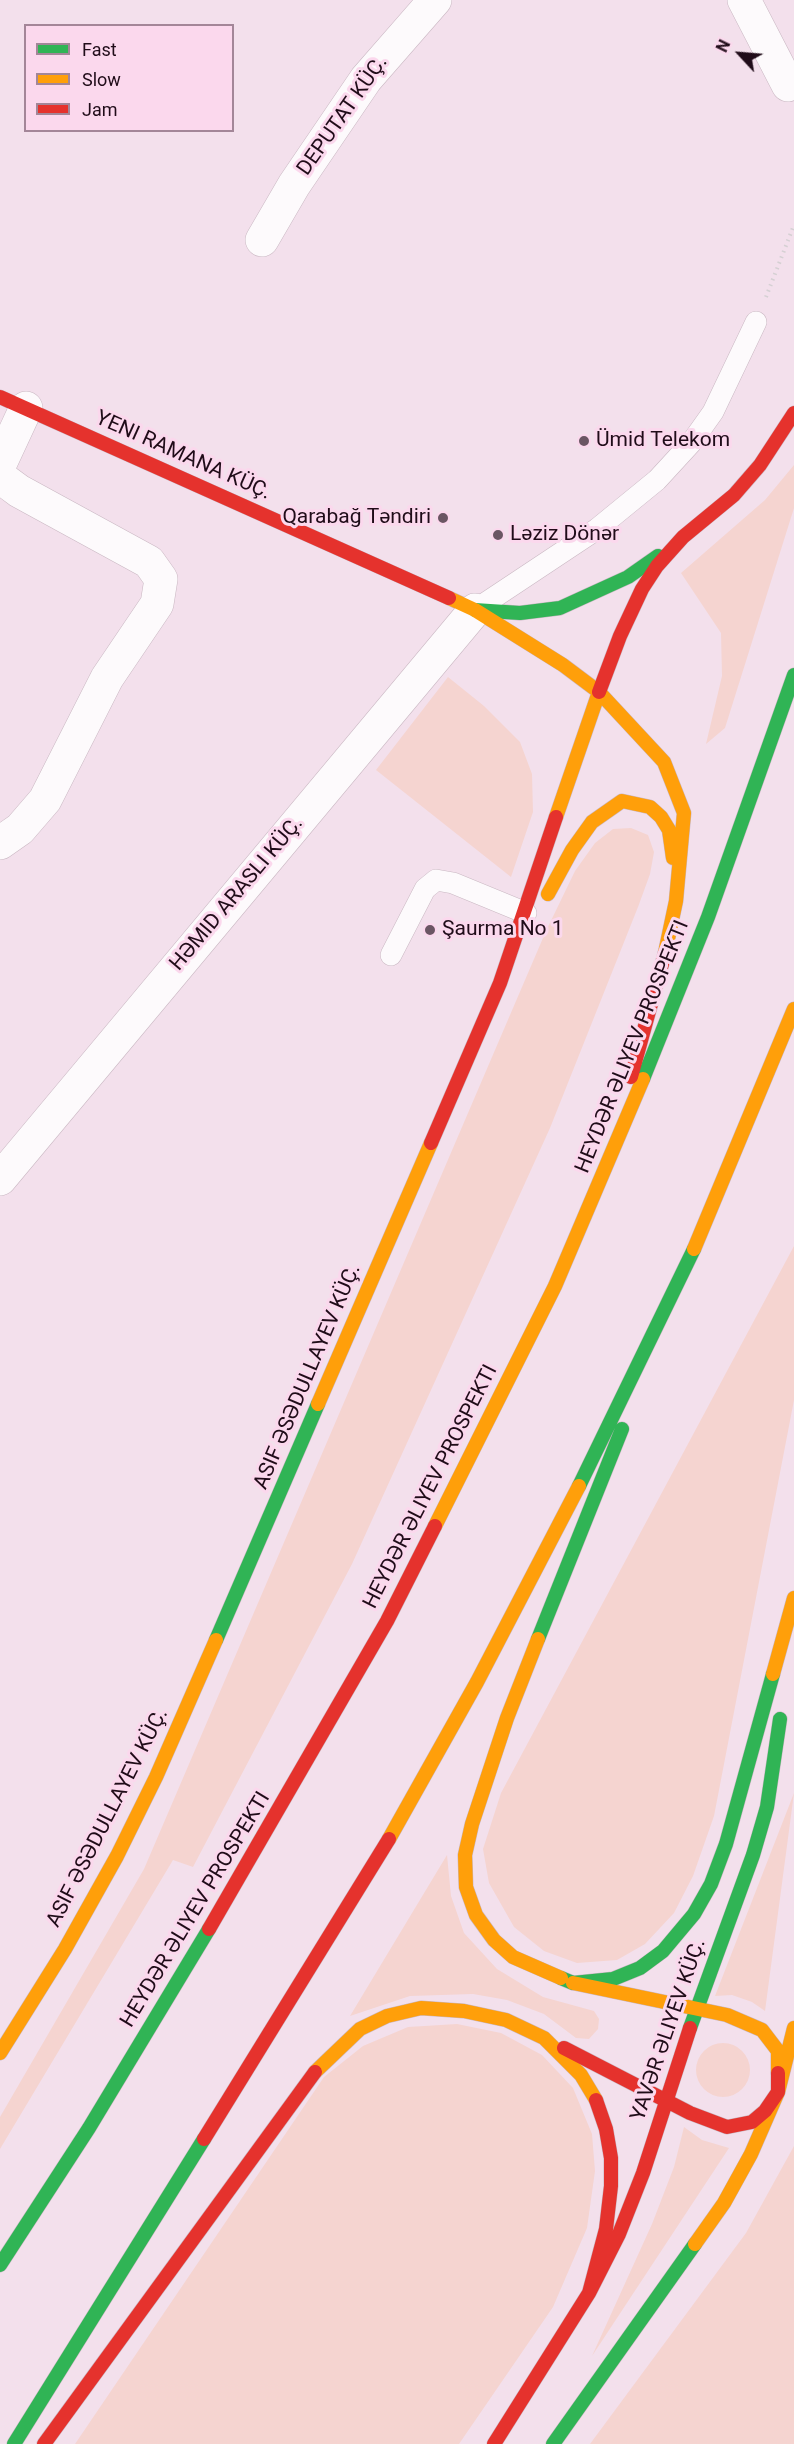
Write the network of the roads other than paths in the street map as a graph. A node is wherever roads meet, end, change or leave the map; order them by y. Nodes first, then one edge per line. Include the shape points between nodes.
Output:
1 (435, 0) edge
2 (744, 0) edge
3 (788, 85) dead end
4 (262, 240) dead end
5 (756, 322) road end
6 (13, 402) edge
7 (794, 413) edge
8 (0, 464) edge
9 (0, 477) edge
10 (683, 537) junction
11 (475, 610) junction
12 (794, 675) edge
13 (599, 692) junction
14 (0, 843) edge
15 (676, 901) junction
16 (526, 913) junction
17 (391, 955) dead end
18 (500, 983) junction
19 (794, 1009) edge
20 (0, 1179) edge
21 (600, 1185) junction
22 (685, 1270) junction
23 (794, 1598) edge
24 (783, 1687) dead end
25 (781, 1710) dead end
26 (573, 1983) junction
27 (697, 2008) junction
28 (794, 2028) edge
29 (544, 2038) junction
30 (0, 2053) edge
31 (778, 2092) junction
32 (666, 2101) junction
33 (0, 2265) edge
34 (589, 2293) junction
35 (14, 2444) edge
36 (44, 2444) edge
37 (494, 2444) edge
38 (553, 2444) edge

1 - 4 street, DEPUTAT KÜÇ. via 366,79
2 - 3 street
5 - 11 lane via 713,412 657,480 597,529
6 - 8 street
6 - 11 main road, YENI RAMANA KÜÇ.
7 - 10 main road via 760,465 734,495
9 - 14 street via 149,562 161,579 157,604 107,678 45,800 20,829
10 - 11 main road via 628,577 560,608 520,613
10 - 13 main road, ASIF ƏSƏDULLAYEV KÜÇ. via 642,590
11 - 13 main road, YENI RAMANA KÜÇ. via 544,651
11 - 20 street
12 - 21 main road, HEYDƏR ƏLIYEV PROSPEKTI via 708,917
13 - 15 main road, YENI RAMANA KÜÇ. via 664,762 677,791 684,813
13 - 16 main road, ASIF ƏSƏDULLAYEV KÜÇ.
15 - 18 main road via 672,845 661,817 650,807 622,801 591,822 572,850
15 - 21 main road via 665,955
16 - 17 lane via 453,883 436,880 425,888
16 - 18 main road, ASIF ƏSƏDULLAYEV KÜÇ.
18 - 30 main road, ASIF ƏSƏDULLAYEV KÜÇ. via 156,1777 65,1949
19 - 22 main road
21 - 33 main road, HEYDƏR ƏLIYEV PROSPEKTI via 555,1286 387,1621 256,1852 89,2128
22 - 26 main road via 507,1719 465,1855 466,1887 476,1915 494,1940 513,1957
22 - 35 main road via 553,1540 371,1871
23 - 24 main road
23 - 26 main road via 726,1844 694,1914 663,1951 640,1968 613,1979
25 - 27 main road, YAVƏR ƏLIYEV KÜÇ. via 767,1807 733,1914
26 - 27 main road
27 - 31 main road via 746,2022 771,2038 778,2051
27 - 32 main road, YAVƏR ƏLIYEV KÜÇ.
28 - 31 main road
29 - 32 main road
29 - 34 main road via 581,2075 596,2100 606,2130 611,2186 606,2229
29 - 36 main road via 506,2020 464,2011 421,2008 387,2016 360,2029 310,2077
31 - 32 main road via 765,2111 740,2127 712,2122
31 - 38 main road via 752,2154 724,2203
32 - 34 main road, YAVƏR ƏLIYEV KÜÇ. via 619,2234
34 - 37 main road, YAVƏR ƏLIYEV KÜÇ.

